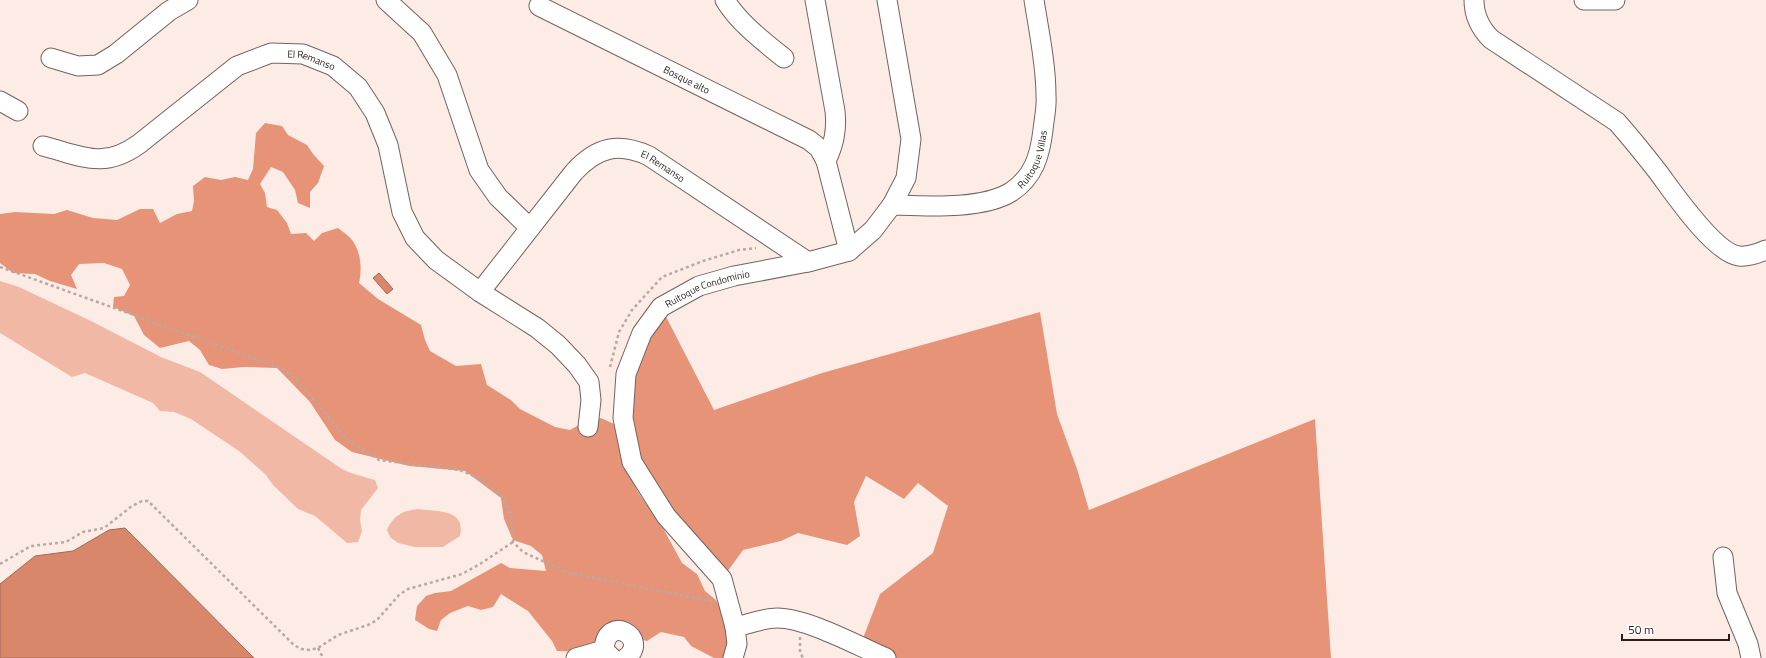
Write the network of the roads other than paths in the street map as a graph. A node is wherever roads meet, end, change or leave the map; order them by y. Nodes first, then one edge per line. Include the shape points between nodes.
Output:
1 (188, 0) edge
2 (386, 0) edge
3 (725, 0) edge
4 (815, 0) edge
5 (887, 0) edge
6 (1034, 0) edge
7 (1474, 0) edge
8 (1584, 0) edge
9 (1615, 0) edge
10 (539, 6) dead end
11 (51, 58) dead end
12 (784, 58) dead end
13 (0, 101) edge
14 (18, 111) dead end
15 (43, 146) dead end
16 (826, 161) junction
17 (892, 205) junction
18 (530, 228) junction
19 (1766, 250) edge
20 (848, 251) junction
21 (808, 262) junction
22 (480, 292) junction
23 (588, 427) dead end
24 (1723, 558) dead end
25 (735, 627) junction
26 (608, 654) edge
27 (576, 658) edge
28 (626, 658) edge
29 (733, 658) edge
30 (886, 658) edge
31 (1751, 658) edge

1 - 11 street via 98,65 78,66
2 - 18 street via 422,33 446,75 479,170 498,197
3 - 12 street via 731,10 755,34
4 - 16 street via 837,128 834,146
5 - 17 street, Ruitoque Condominio via 911,139 906,178
6 - 17 street, Ruitoque Villas via 1047,98 1041,147 1035,166 1026,181 1010,192 984,202 937,206
7 - 19 street via 1476,14 1484,32 1491,40 1617,122 1699,226 1713,240 1739,256
8 - 9 street
10 - 16 street, Bosque alto via 809,140 819,148
13 - 14 street
15 - 22 street, El Remanso via 94,159 110,159 126,153 237,66 272,53 303,54 333,66 358,87 375,113 388,145 402,212 415,238 436,260
16 - 20 street, Bosque alto
17 - 20 street, Ruitoque Condominio via 873,230
18 - 21 street, El Remanso via 585,159 600,151 617,147 634,149 649,156
18 - 22 street, El Remanso
20 - 21 street, Ruitoque Condominio
21 - 25 street, Ruitoque Condominio via 734,276 699,286 661,307 642,333 626,374 623,418 632,462 666,516 722,578
22 - 23 street, El Remanso via 537,328 577,365 589,382 591,400
24 - 31 street via 1727,593 1748,644
25 - 29 street, Ruitoque Condominio via 737,644
25 - 30 street via 776,618 788,619 805,623
26 - 27 street
26 - 28 street via 605,640 610,633 620,630 628,633 634,641 633,650

